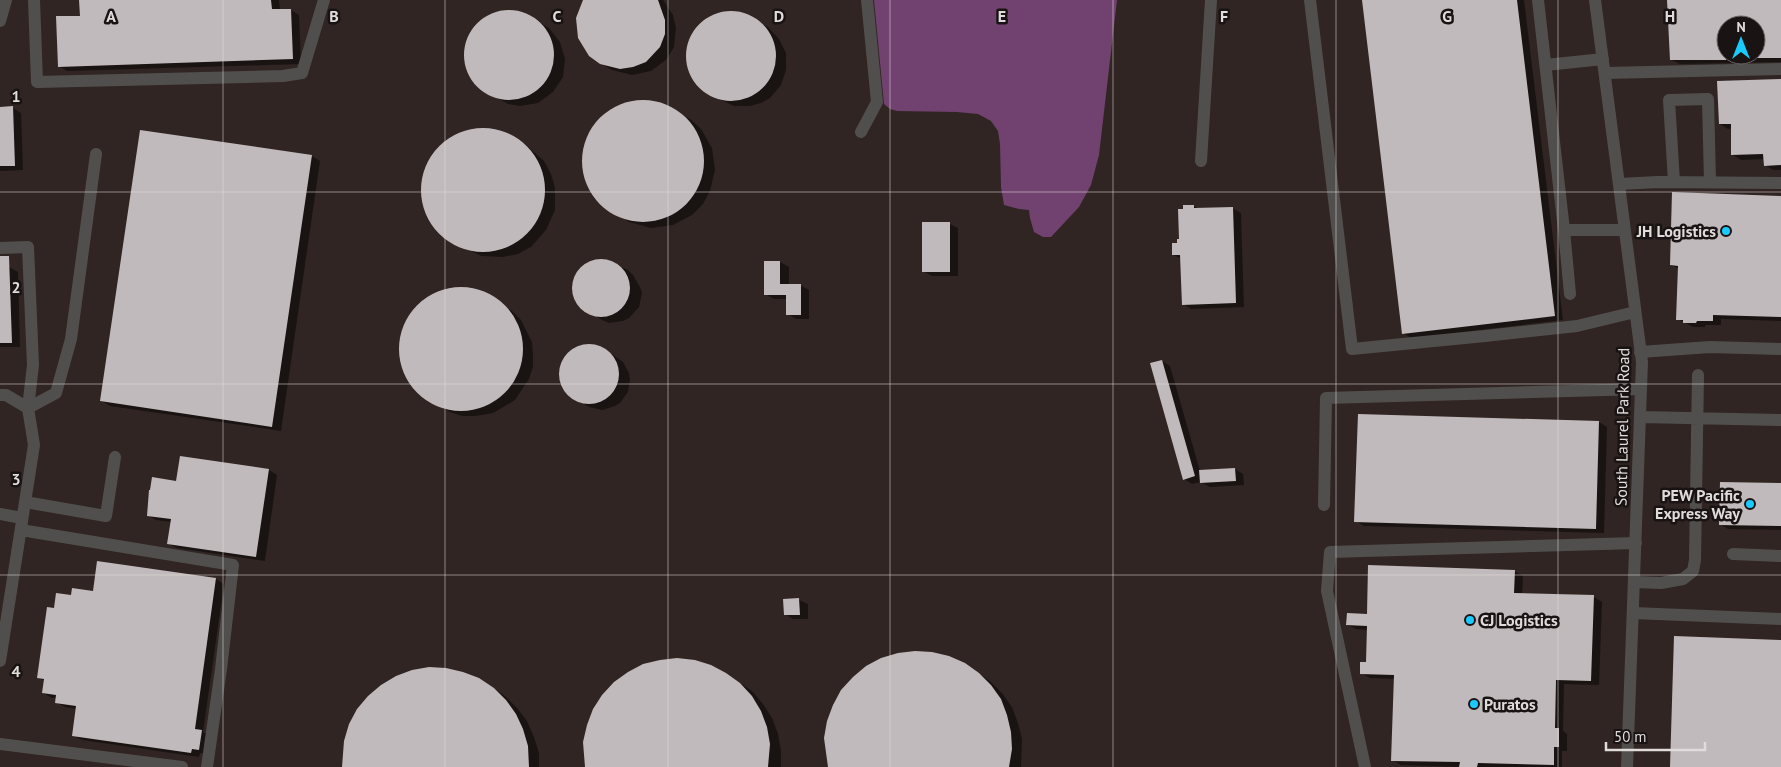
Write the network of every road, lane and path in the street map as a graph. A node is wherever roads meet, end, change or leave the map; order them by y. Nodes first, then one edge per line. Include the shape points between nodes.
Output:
1 (6, 0) edge
2 (34, 0) edge
3 (324, 0) edge
4 (867, 0) edge
5 (1211, 0) edge
6 (1310, 0) edge
7 (1538, 0) edge
8 (1595, 0) edge
9 (0, 21) edge
10 (1603, 59) junction
11 (1546, 65) junction
12 (1781, 69) edge
13 (1605, 73) junction
14 (861, 132) dead end
15 (96, 154) dead end
16 (1201, 161) dead end
17 (1674, 182) junction
18 (1710, 182) junction
19 (1781, 183) edge
20 (1619, 184) junction
21 (1564, 230) junction
22 (1625, 230) junction
23 (0, 248) edge
24 (1570, 294) dead end
25 (1635, 312) junction
26 (1781, 349) edge
27 (1640, 352) junction
28 (1698, 375) dead end
29 (1641, 389) junction
30 (0, 396) edge
31 (28, 408) junction
32 (1640, 417) junction
33 (1697, 418) junction
34 (1781, 420) edge
35 (115, 457) dead end
36 (25, 502) junction
37 (1324, 506) dead end
38 (0, 514) edge
39 (21, 524) junction
40 (1636, 544) junction
41 (1732, 554) dead end
42 (1781, 556) edge
43 (1634, 582) junction
44 (1633, 613) junction
45 (1781, 619) edge
46 (2, 637) edge
47 (0, 661) edge
48 (0, 744) edge
49 (182, 767) edge
50 (207, 767) edge
51 (1365, 767) edge
52 (1627, 767) edge

1 - 9 street
2 - 3 street via 37,82 302,73
4 - 14 street via 877,102
5 - 16 street
6 - 25 street via 1352,349 1578,326
7 - 11 street
8 - 10 street, South Laurel Park Road
10 - 11 street
10 - 13 street, South Laurel Park Road
11 - 21 street
12 - 13 street
13 - 20 street, South Laurel Park Road
15 - 31 street via 72,339 56,393
17 - 18 street
17 - 18 street via 1669,100 1708,100
17 - 20 street
18 - 19 street
20 - 22 street, South Laurel Park Road
21 - 22 street
21 - 24 street
22 - 25 street, South Laurel Park Road
23 - 31 street via 28,247 33,365
25 - 27 street, South Laurel Park Road
26 - 27 street via 1710,347
27 - 29 street, South Laurel Park Road
28 - 33 street
29 - 32 street, South Laurel Park Road
29 - 37 street via 1326,398
30 - 31 street via 6,395
31 - 36 street via 34,445
32 - 33 street
32 - 40 street, South Laurel Park Road
33 - 34 street
33 - 43 street via 1693,571 1683,579
35 - 36 street via 106,516
36 - 39 street
38 - 39 street
39 - 46 street
39 - 50 street via 233,565
40 - 43 street, South Laurel Park Road
40 - 51 street via 1330,552 1327,591
41 - 42 street
43 - 44 street, South Laurel Park Road
44 - 45 street
44 - 52 street, South Laurel Park Road
46 - 47 street
48 - 49 street

